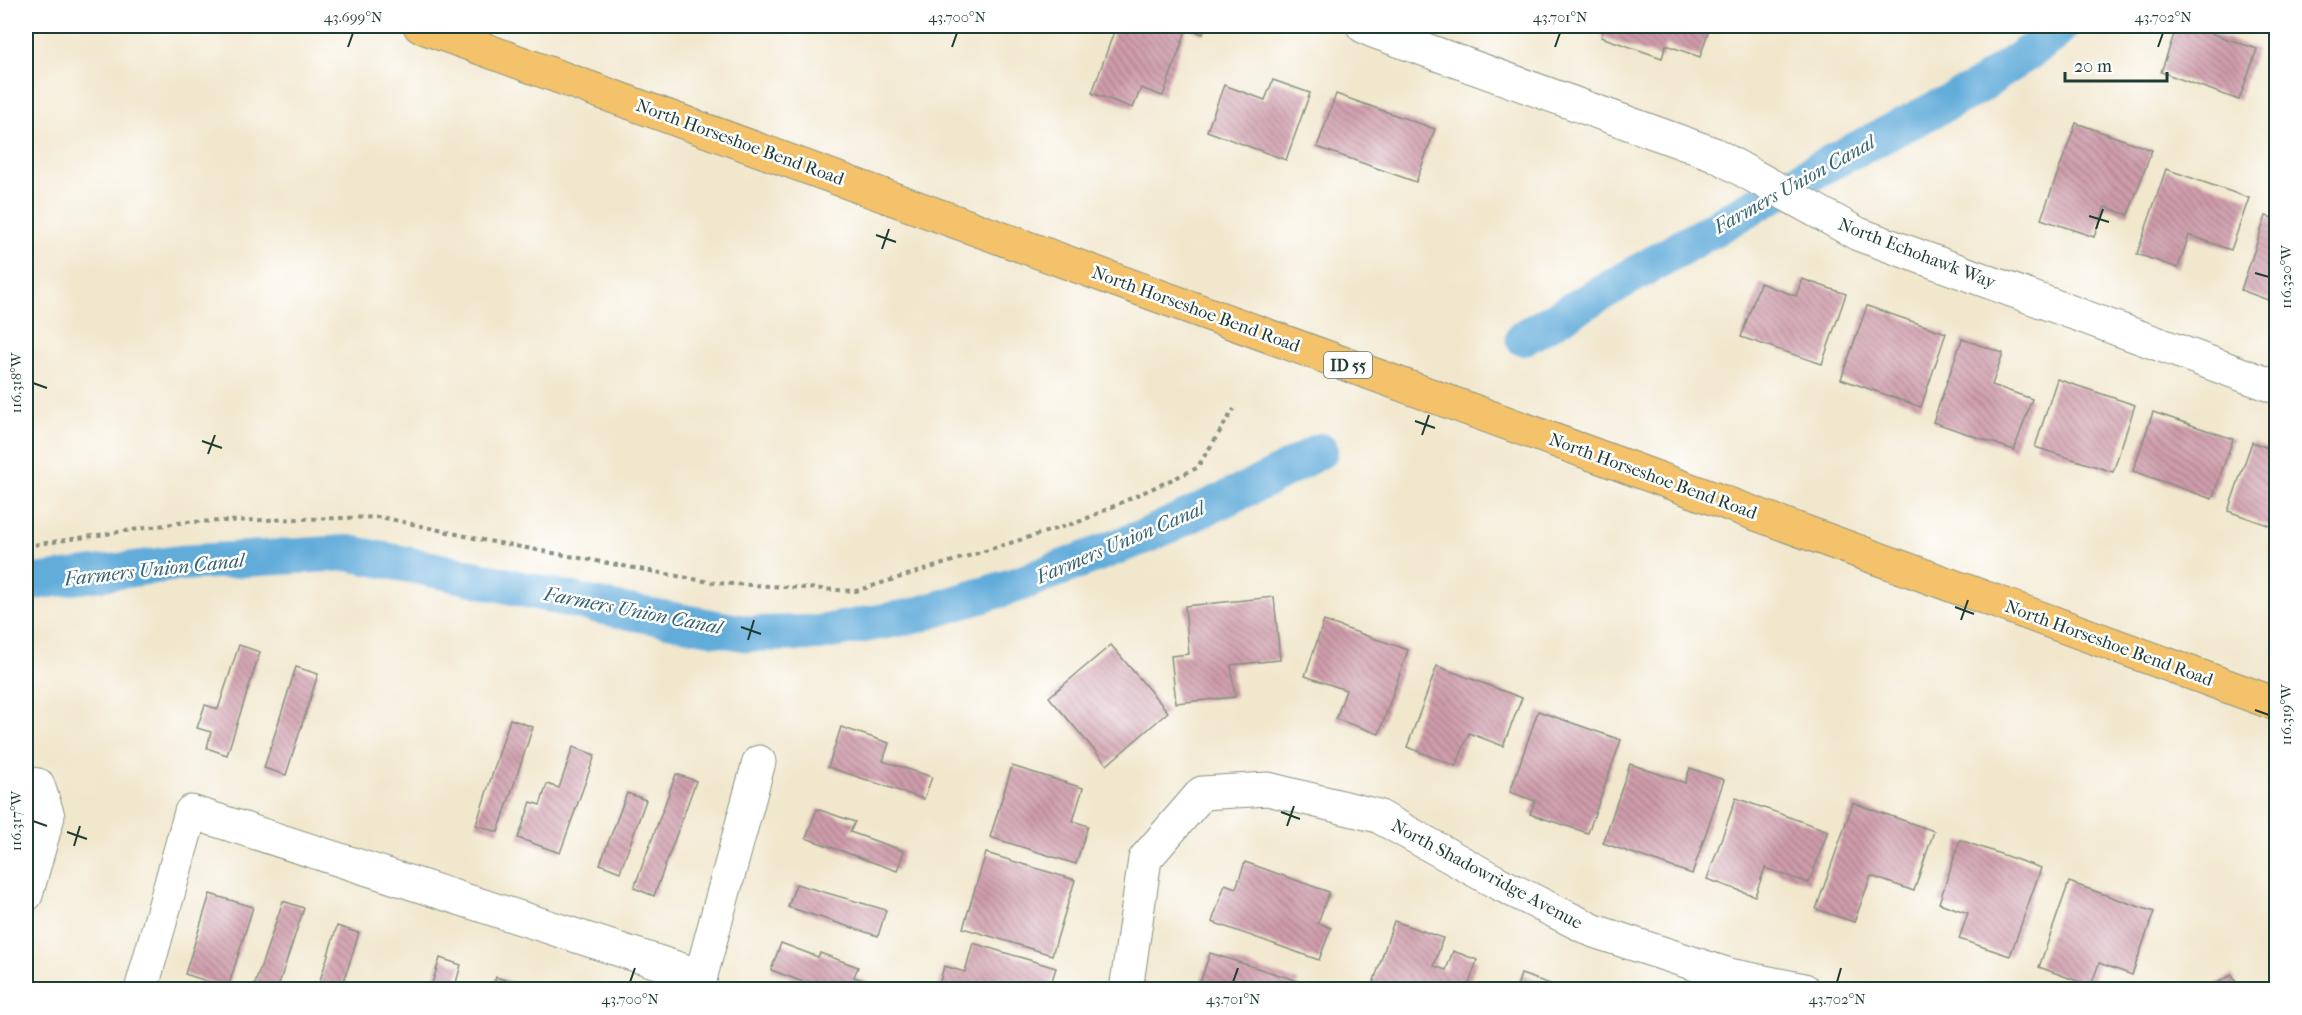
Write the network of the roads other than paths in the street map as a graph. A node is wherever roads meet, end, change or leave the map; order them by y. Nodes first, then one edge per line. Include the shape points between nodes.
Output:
1 (420, 26) edge
2 (1363, 26) edge
3 (2277, 387) edge
4 (2277, 704) edge
5 (759, 762) dead end
6 (26, 783) edge
7 (26, 895) edge
8 (699, 983) edge
9 (141, 990) edge
10 (1126, 990) edge
11 (1804, 990) edge

1 - 4 highway, North Horseshoe Bend Road / ID 55
2 - 3 street, North Echohawk Way via 1714,154 1858,234
5 - 8 street
6 - 7 street via 38,785 48,816
8 - 9 street via 191,812
10 - 11 street, North Shadowridge Avenue via 1145,859 1202,793 1268,789 1378,816 1594,931 1729,975

